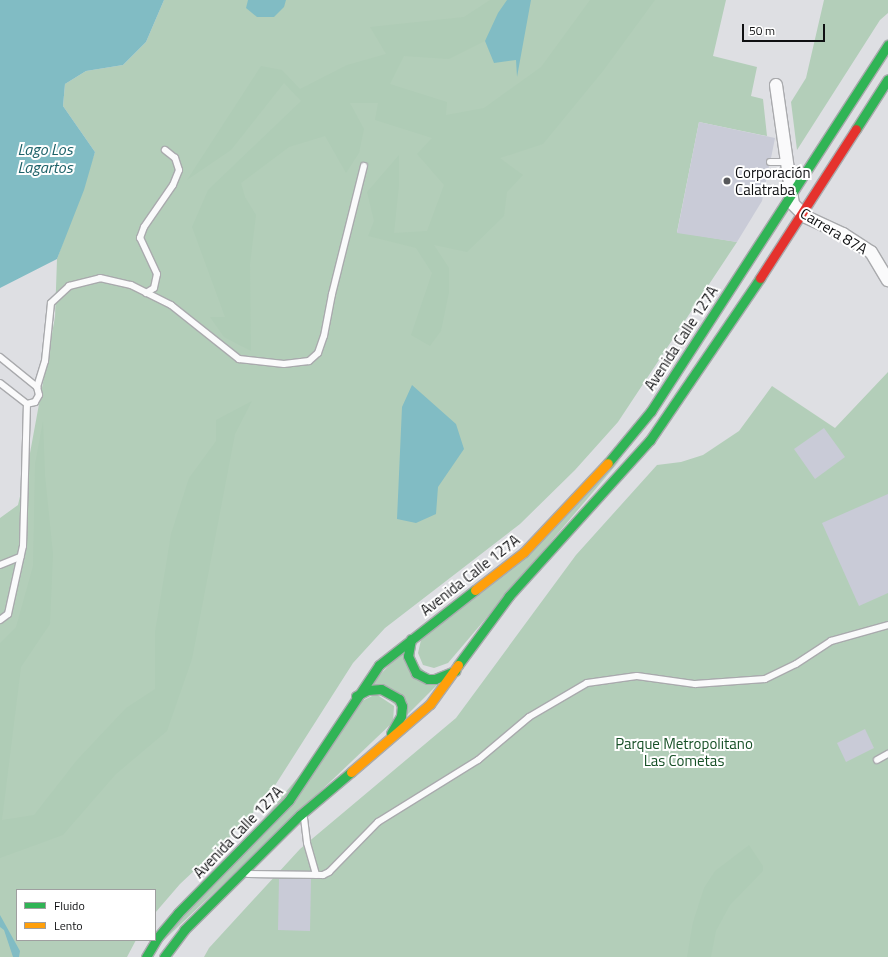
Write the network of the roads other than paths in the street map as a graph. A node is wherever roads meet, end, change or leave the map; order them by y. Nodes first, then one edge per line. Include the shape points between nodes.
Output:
1 (888, 45) edge
2 (888, 79) edge
3 (776, 85) dead end
4 (165, 150) dead end
5 (770, 162) dead end
6 (786, 162) junction
7 (364, 166) dead end
8 (790, 196) junction
9 (802, 214) junction
10 (888, 280) edge
11 (146, 293) junction
12 (0, 357) edge
13 (0, 383) edge
14 (37, 387) junction
15 (27, 404) junction
16 (20, 557) junction
17 (0, 565) edge
18 (0, 620) edge
19 (888, 625) edge
20 (411, 638) junction
21 (455, 671) junction
22 (356, 696) junction
23 (388, 738) junction
24 (888, 754) edge
25 (877, 760) dead end
26 (304, 811) junction
27 (240, 874) junction
28 (316, 875) junction
29 (156, 940) edge
30 (156, 941) edge
31 (146, 957) edge
32 (164, 957) edge

1 - 8 main road, Avenida Calle 127A
2 - 9 main road, Avenida Calle 127A
3 - 6 street, Carrera 87A
4 - 11 lane via 175,158 178,170 169,191 144,227 140,238 157,274 154,288
5 - 6 lane
6 - 8 street, Carrera 87A
7 - 11 lane via 324,336 318,353 309,361 284,364 239,360 190,319
8 - 9 street, Carrera 87A
8 - 20 main road, Avenida Calle 127A via 651,411 609,465 524,552
9 - 10 street, Carrera 87A via 843,234 871,252
9 - 21 main road, Avenida Calle 127A via 650,440 510,596
11 - 14 lane via 131,285 100,278 70,286 57,295 51,303 45,360
12 - 14 lane
13 - 15 lane
14 - 15 lane via 37,399
15 - 16 lane via 23,546
16 - 17 lane
16 - 18 lane via 8,614
19 - 28 lane via 831,641 796,664 765,679 695,684 637,676 587,683 529,717 478,760 378,822 337,866 329,872
20 - 21 main road via 410,664 416,673 428,679 436,679
20 - 22 main road, Avenida Calle 127A via 379,665
21 - 23 main road, Avenida Calle 127A via 430,704
22 - 23 main road via 368,690 381,689 399,699 402,706 401,716
22 - 29 main road, Avenida Calle 127A via 289,800 178,913
23 - 26 main road, Avenida Calle 127A
24 - 25 lane
26 - 27 main road, Avenida Calle 127A
26 - 28 lane via 307,843
27 - 28 lane
27 - 32 main road, Avenida Calle 127A via 184,930
30 - 31 main road, Avenida Calle 127A

